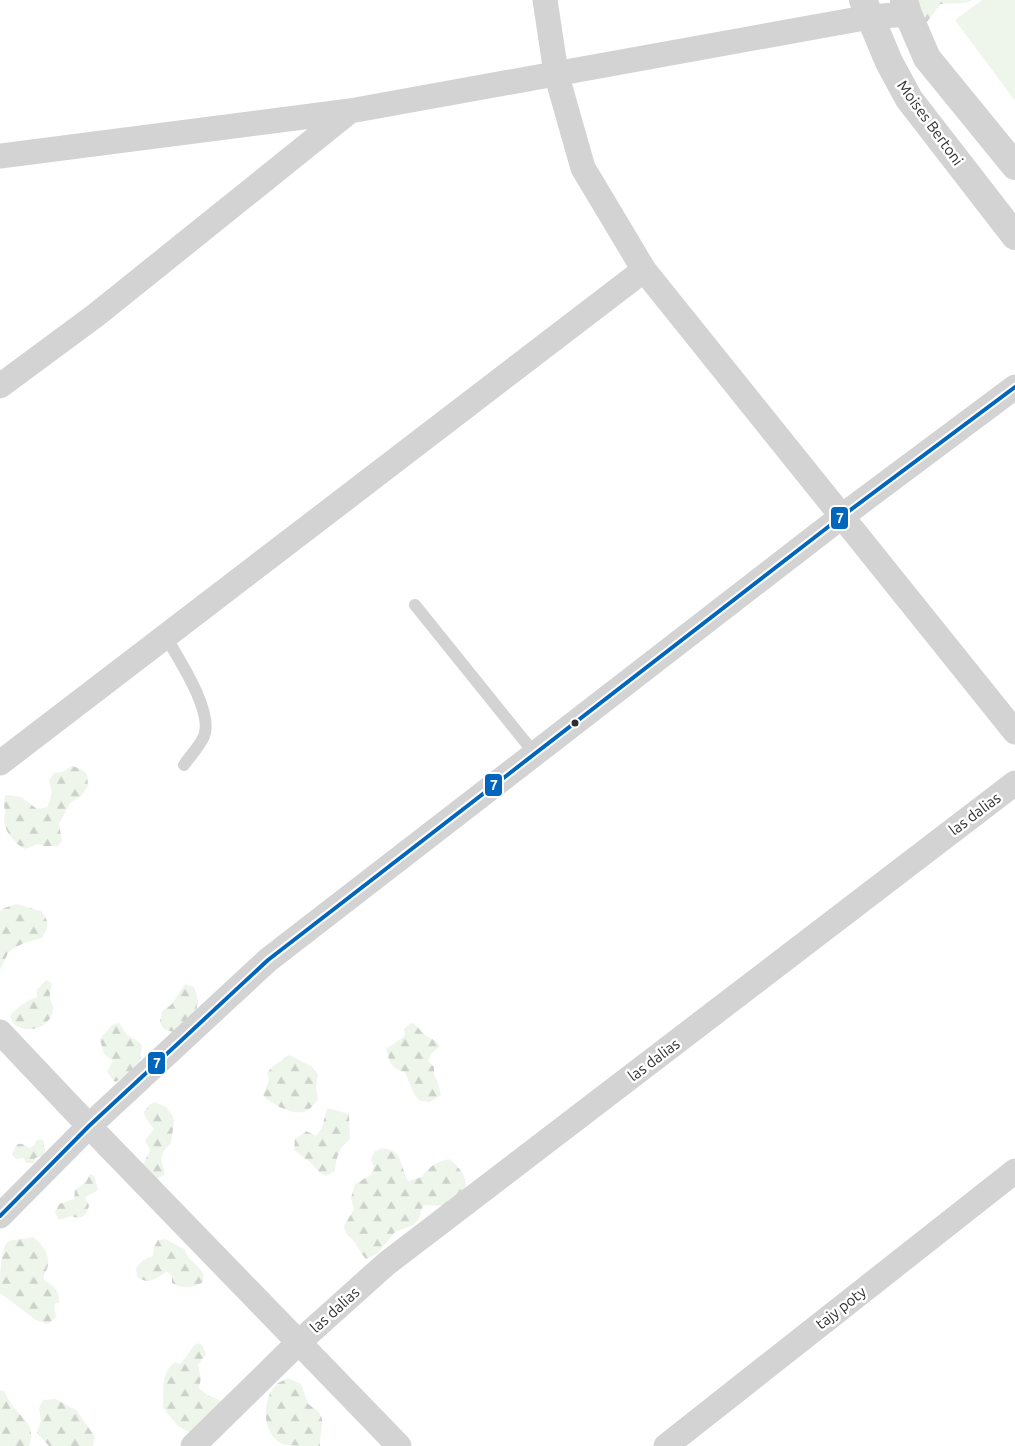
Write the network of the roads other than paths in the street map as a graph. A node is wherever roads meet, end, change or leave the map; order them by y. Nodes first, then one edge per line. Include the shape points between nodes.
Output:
1 (546, 0) edge
2 (906, 7) edge
3 (867, 8) edge
4 (556, 73) junction
5 (350, 111) junction
6 (0, 156) edge
7 (1015, 166) edge
8 (1015, 236) edge
9 (644, 270) junction
10 (0, 386) edge
11 (1015, 387) edge
12 (841, 517) junction
13 (415, 604) dead end
14 (166, 637) junction
15 (1015, 732) edge
16 (535, 754) junction
17 (0, 763) edge
18 (184, 765) dead end
19 (1015, 783) edge
20 (0, 1032) edge
21 (89, 1126) junction
22 (1015, 1171) edge
23 (0, 1216) edge
24 (298, 1343) junction
25 (193, 1446) edge
26 (399, 1446) edge
27 (666, 1446) edge

1 - 4 street
2 - 3 street
2 - 7 street via 927,58
3 - 4 street
3 - 8 street, Moises Bertoni via 889,62 909,99
4 - 5 street
4 - 9 street via 584,168
5 - 6 street
5 - 10 street via 96,316
9 - 12 street
9 - 14 street
11 - 12 street
12 - 15 street
12 - 16 street
13 - 16 lane
14 - 17 street
14 - 18 lane via 204,712 205,736
16 - 21 street via 268,960
19 - 24 street, las dalias via 386,1264
20 - 21 street
21 - 23 street
21 - 24 street
22 - 27 street, tajy poty
24 - 25 street, las dalias
24 - 26 street

